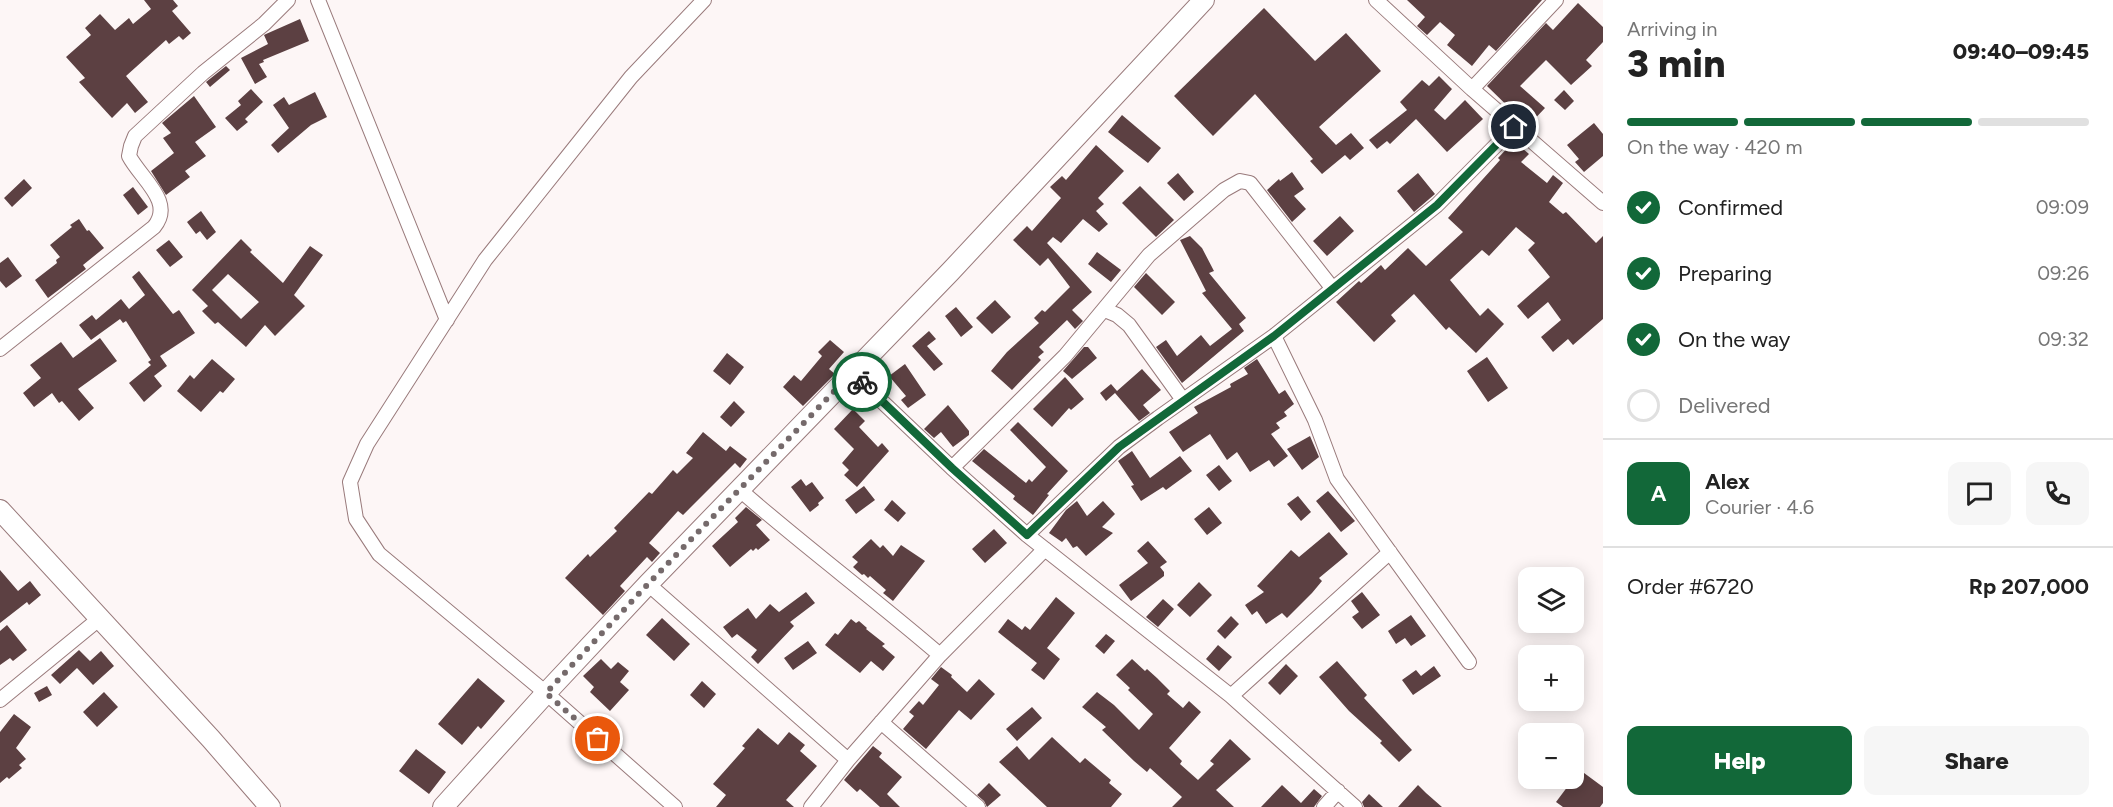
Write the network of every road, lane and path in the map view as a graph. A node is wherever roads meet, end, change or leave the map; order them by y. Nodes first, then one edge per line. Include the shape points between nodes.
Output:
1 (288, 0) edge
2 (318, 0) edge
3 (704, 0) edge
4 (1204, 0) edge
5 (1376, 0) edge
6 (1556, 0) edge
7 (1472, 89) junction
8 (1514, 127) junction
9 (1603, 203) edge
10 (1333, 289) junction
11 (1105, 310) junction
12 (447, 320) junction
13 (1274, 336) junction
14 (0, 349) edge
15 (852, 373) junction
16 (1183, 400) junction
17 (952, 468) junction
18 (740, 490) junction
19 (0, 510) edge
20 (1027, 535) junction
21 (1045, 549) junction
22 (1390, 552) junction
23 (648, 584) junction
24 (99, 619) junction
25 (940, 655) junction
26 (1468, 662) dead end
27 (546, 693) junction
28 (1231, 696) junction
29 (0, 700) edge
30 (881, 722) junction
31 (848, 760) junction
32 (1338, 791) junction
33 (270, 807) edge
34 (443, 807) edge
35 (675, 807) edge
36 (811, 807) edge
37 (978, 807) edge
38 (1324, 807) edge
39 (1355, 807) edge

1 - 14 street via 135,136 129,156 159,201 161,219
2 - 12 street
3 - 12 street via 631,77 485,260
4 - 15 street
5 - 7 street
6 - 7 street
7 - 8 street
8 - 9 street
8 - 10 street via 1437,205
10 - 11 street via 1250,183 1240,181 1224,190 1149,255
10 - 13 street
11 - 16 street via 1129,324
11 - 17 street via 1065,356
12 - 27 street via 367,444 350,482 356,519 379,554
13 - 16 street
13 - 22 street via 1315,420 1337,478
15 - 17 street
15 - 18 street
16 - 20 street via 1119,447
17 - 20 street
18 - 23 street
18 - 25 street
19 - 24 street
20 - 21 street
21 - 25 street
21 - 28 street
22 - 26 street
22 - 28 street
23 - 27 street
23 - 31 street
24 - 29 street
24 - 33 street
25 - 30 street
27 - 34 street
27 - 35 street
28 - 32 street
30 - 31 street
30 - 37 street
31 - 36 street
32 - 38 street
32 - 39 street

